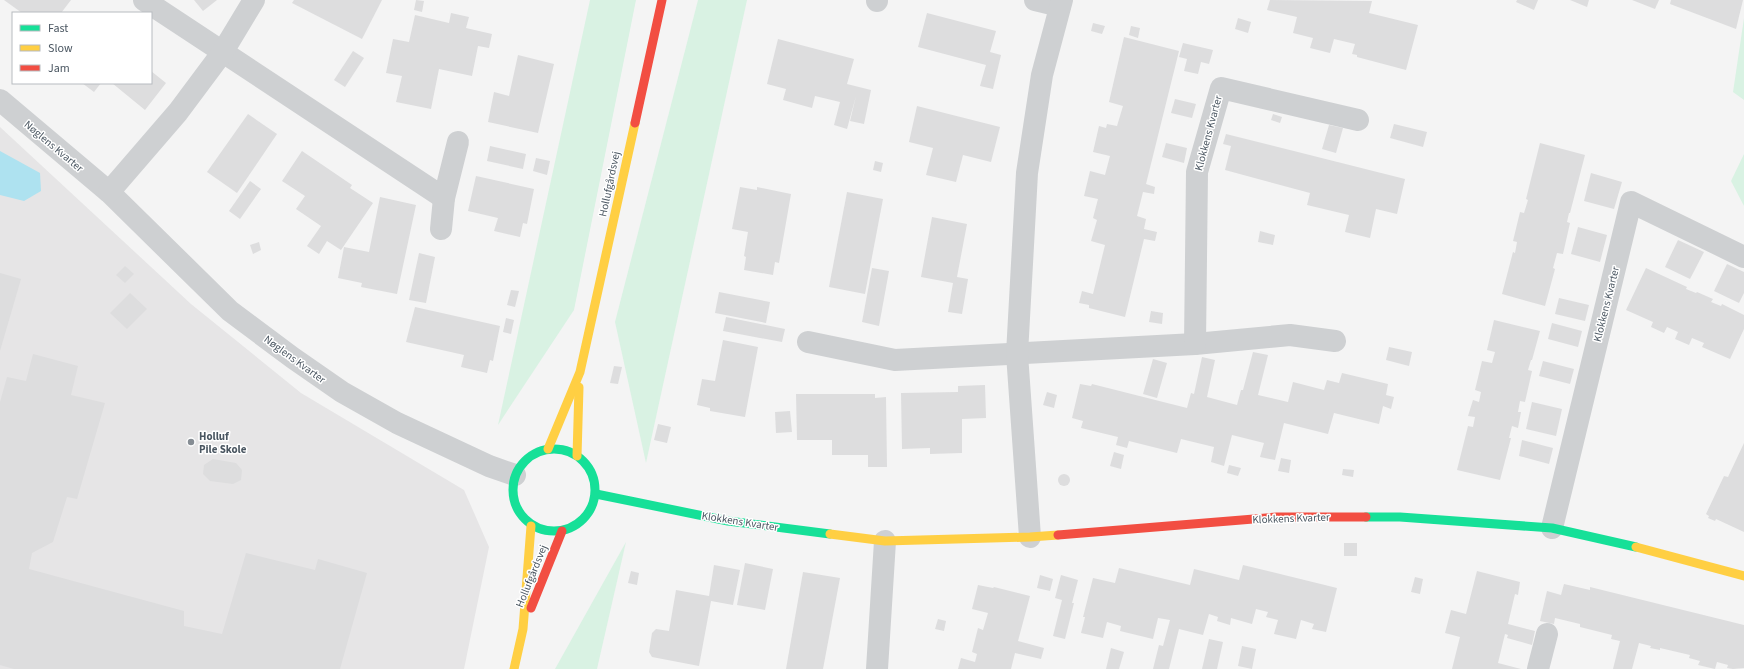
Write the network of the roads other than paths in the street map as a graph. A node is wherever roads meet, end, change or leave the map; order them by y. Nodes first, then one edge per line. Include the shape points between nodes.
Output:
1 (144, 0) edge
2 (254, 0) edge
3 (662, 0) edge
4 (1034, 0) edge
5 (1061, 3) edge
6 (222, 53) junction
7 (0, 100) edge
8 (1358, 120) dead end
9 (458, 142) dead end
10 (109, 192) junction
11 (444, 198) junction
12 (441, 229) dead end
13 (1744, 257) edge
14 (1335, 341) dead end
15 (808, 342) dead end
16 (1195, 344) junction
17 (1017, 354) junction
18 (580, 372) junction
19 (548, 449) junction
20 (577, 456) junction
21 (515, 475) junction
22 (596, 494) junction
23 (531, 526) junction
24 (1552, 528) junction
25 (562, 531) junction
26 (1030, 537) junction
27 (885, 541) junction
28 (1744, 576) edge
29 (523, 629) junction
30 (1547, 634) dead end
31 (514, 669) edge
32 (876, 669) edge
33 (1538, 669) edge

1 - 6 street
2 - 6 street
3 - 18 street, Hollufgårdsvej
4 - 5 street
5 - 17 street via 1042,75 1027,173
6 - 10 street via 178,112
6 - 11 street
7 - 10 street, Nøglens Kvarter
8 - 16 street, Klokkens Kvarter via 1221,88 1197,172
9 - 11 street
10 - 21 street, Nøglens Kvarter via 230,311 293,358 342,392 397,423 489,466
11 - 12 street
13 - 24 street, Klokkens Kvarter via 1631,202
14 - 16 street via 1290,335
15 - 17 street via 895,360
16 - 17 street
17 - 26 street
18 - 19 street, Hollufgårdsvej
18 - 20 street, Hollufgårdsvej
19 - 20 street via 558,449
19 - 21 street via 528,458
20 - 22 street via 592,472
21 - 23 street via 512,490 514,503 521,516
22 - 25 street via 585,519 575,527
22 - 27 street, Klokkens Kvarter via 728,521
23 - 25 street via 541,530
23 - 29 street, Hollufgårdsvej
24 - 26 street, Klokkens Kvarter via 1400,517 1277,517
24 - 28 street, Klokkens Kvarter via 1619,542
25 - 29 street, Hollufgårdsvej
26 - 27 street, Klokkens Kvarter
27 - 32 street
29 - 31 street, Hollufgårdsvej
30 - 33 street

